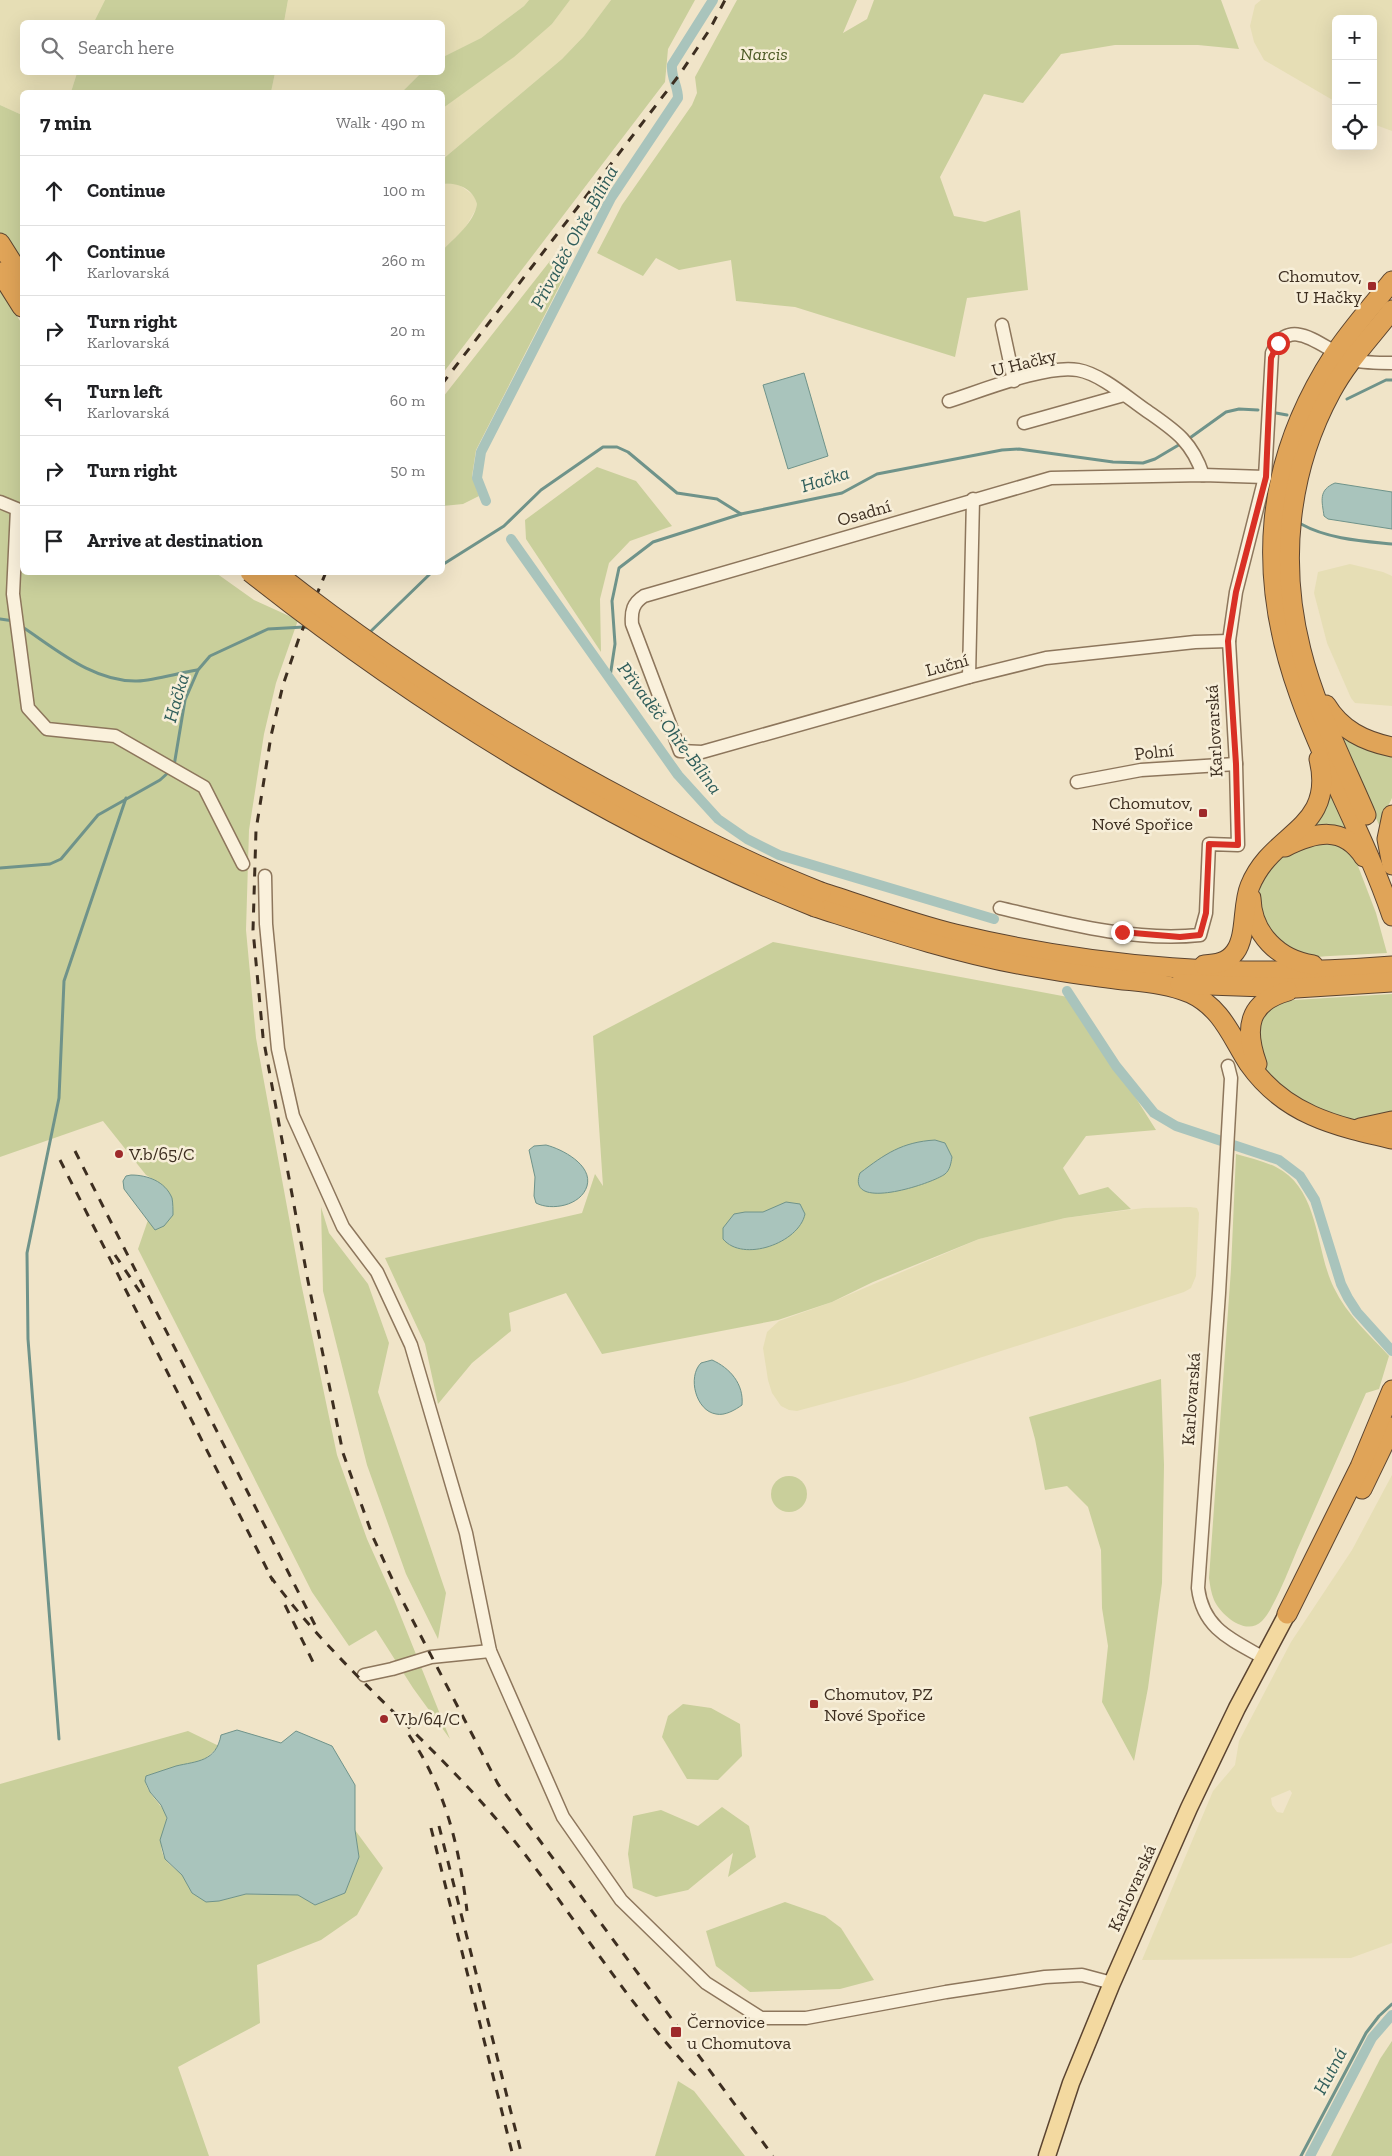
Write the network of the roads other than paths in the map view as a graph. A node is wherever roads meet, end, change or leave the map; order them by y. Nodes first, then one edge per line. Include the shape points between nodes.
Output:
1 (0, 243) edge
2 (0, 272) edge
3 (20, 275) edge
4 (1392, 281) edge
5 (20, 304) edge
6 (1392, 310) edge
7 (1002, 325) dead end
8 (1344, 356) junction
9 (1392, 363) edge
10 (1014, 381) junction
11 (1124, 395) junction
12 (950, 401) dead end
13 (1024, 423) dead end
14 (1203, 475) junction
15 (1266, 477) junction
16 (973, 499) junction
17 (0, 502) edge
18 (254, 575) edge
19 (279, 575) edge
20 (1228, 641) junction
21 (969, 676) junction
22 (1309, 676) junction
23 (1311, 725) junction
24 (1392, 747) edge
25 (680, 751) joint
26 (1236, 764) junction
27 (1077, 782) dead end
28 (1392, 815) edge
29 (243, 864) dead end
30 (1392, 865) edge
31 (1260, 868) junction
32 (265, 876) dead end
33 (1387, 882) edge
34 (818, 899) junction
35 (1000, 908) dead end
36 (1392, 916) edge
37 (1392, 966) edge
38 (1176, 969) junction
39 (1347, 970) junction
40 (1392, 982) edge
41 (1151, 983) junction
42 (1296, 988) junction
43 (1228, 1066) dead end
44 (1273, 1091) junction
45 (1392, 1121) edge
46 (1354, 1129) junction
47 (1392, 1139) edge
48 (1390, 1395) edge
49 (1392, 1426) edge
50 (1287, 1614) junction
51 (490, 1651) junction
52 (1264, 1658) junction
53 (364, 1675) dead end
54 (1112, 1984) junction
55 (1047, 2156) edge

1 - 3 highway
2 - 5 highway
4 - 8 highway
6 - 8 highway
7 - 10 street
8 - 9 street
8 - 15 street, Karlovarská via 1298,334 1282,339 1274,348
8 - 22 highway via 1302,461 1288,545 1295,622
8 - 23 highway via 1313,390 1298,420 1278,490 1272,546 1273,587 1279,626
10 - 11 street, U Hačky via 1053,370 1078,370
10 - 12 street, U Hačky
11 - 13 street
11 - 14 street, U Hačky via 1180,434 1198,460
14 - 15 street, Osadní
14 - 16 street, Osadní via 1051,478
15 - 20 street, Karlovarská via 1236,592
16 - 21 street
16 - 25 street, Osadní via 638,600 631,615 632,624
17 - 29 street via 17,509 13,594 28,708 47,729 115,736 204,787
18 - 34 highway, bridge via 349,647 440,708 586,797 739,875
19 - 34 highway, bridge via 382,651 518,739 673,825
20 - 21 street, Luční via 1046,658
20 - 26 street, Karlovarská
21 - 25 street, Luční via 702,752
22 - 24 highway via 1331,713 1345,728 1361,738
22 - 33 highway
23 - 31 highway via 1322,774 1318,804 1303,825
23 - 33 highway
26 - 27 street, Polní via 1141,770
26 - 35 street, Karlovarská via 1238,845 1209,844 1206,913 1200,935 1180,937 1122,932 1055,922
28 - 30 highway via 1387,839
31 - 33 highway via 1279,850 1300,840 1323,834 1338,835 1350,841
31 - 38 highway via 1246,900 1241,942 1235,952 1219,964
31 - 39 highway via 1251,893 1253,912 1259,930 1271,945 1295,961
32 - 51 street via 266,924 278,1049 294,1116 343,1227 377,1272 411,1345 466,1534
33 - 36 highway
34 - 38 highway via 997,943 1112,963
34 - 41 highway via 908,938 1001,961
37 - 39 highway
38 - 39 highway via 1226,972
40 - 42 highway
41 - 42 highway
41 - 44 highway via 1182,990 1210,1005 1225,1021 1250,1064
42 - 44 highway via 1267,998 1251,1020 1252,1048 1260,1071
43 - 52 street, Karlovarská via 1219,1293 1198,1588 1201,1604 1212,1625
44 - 46 highway via 1311,1116
45 - 46 highway
46 - 47 highway
48 - 50 highway via 1330,1531
49 - 50 highway via 1360,1493
50 - 52 main road, Karlovarská
51 - 53 street via 431,1657
51 - 54 street via 563,1816 621,1900 706,1983 761,2018 806,2018 1044,1977 1082,1975
52 - 54 main road, Karlovarská via 1189,1808
54 - 55 main road, Karlovarská via 1071,2083

